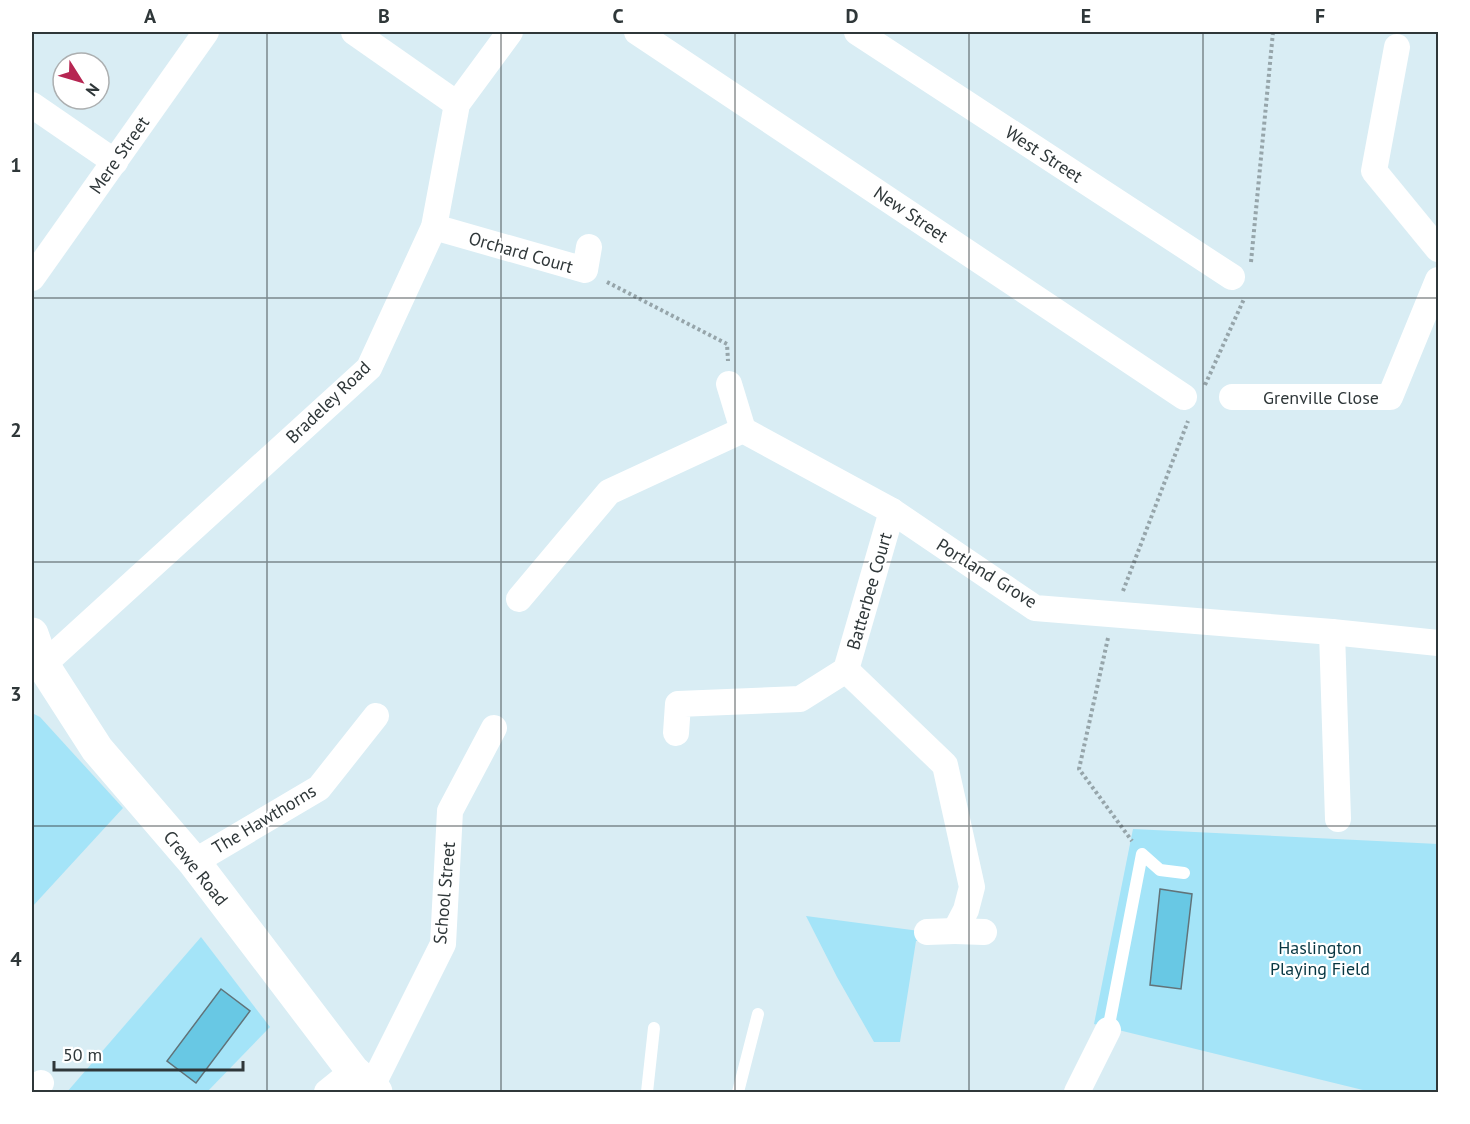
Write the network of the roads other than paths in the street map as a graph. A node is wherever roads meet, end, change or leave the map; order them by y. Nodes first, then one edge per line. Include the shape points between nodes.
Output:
1 (206, 32) edge
2 (354, 32) edge
3 (510, 32) edge
4 (637, 32) edge
5 (857, 32) edge
6 (1397, 47) dead end
7 (457, 104) junction
8 (32, 105) edge
9 (115, 162) junction
10 (434, 227) junction
11 (1438, 249) edge
12 (587, 259) road end
13 (32, 278) edge
14 (1242, 280) road end
15 (1438, 280) edge
16 (729, 384) dead end
17 (1232, 397) dead end
18 (1192, 402) road end
19 (743, 430) junction
20 (892, 511) junction
21 (519, 599) dead end
22 (1332, 632) junction
23 (32, 634) edge
24 (1438, 643) edge
25 (37, 665) edge
26 (846, 670) junction
27 (376, 716) dead end
28 (494, 728) dead end
29 (676, 733) dead end
30 (1338, 819) dead end
31 (194, 862) junction
32 (1184, 873) dead end
33 (955, 931) junction
34 (927, 932) dead end
35 (984, 932) dead end
36 (758, 1014) dead end
37 (654, 1028) dead end
38 (1108, 1030) joint
39 (367, 1084) edge
40 (327, 1092) edge
41 (647, 1092) edge
42 (738, 1092) edge
43 (1077, 1092) edge

1 - 9 street, Mere Street
2 - 7 street
3 - 7 street, Bradeley Road
4 - 18 street, New Street
5 - 14 street, West Street
6 - 11 street via 1374,171
7 - 10 street, Bradeley Road
8 - 9 street
9 - 13 street, Mere Street
10 - 12 street, Orchard Court
10 - 25 street, Bradeley Road via 369,368
15 - 17 street, Grenville Close via 1390,398
16 - 19 street
19 - 20 street, Portland Grove
19 - 21 street via 609,492
20 - 22 street, Portland Grove via 1035,608
20 - 26 street, Batterbee Court
22 - 24 street, Portland Grove
22 - 30 street
23 - 25 street, Crewe Road
25 - 31 street, Crewe Road via 97,749
26 - 29 street, Batterbee Court via 800,699 678,704
26 - 33 street, Batterbee Court via 945,765 972,887
27 - 31 street, The Hawthorns via 319,788
28 - 39 street, School Street via 450,811 443,945
31 - 39 street, Crewe Road
32 - 38 lane via 1160,870 1142,854
33 - 34 street
33 - 35 street
36 - 42 lane
37 - 41 lane
38 - 43 street
39 - 40 street

